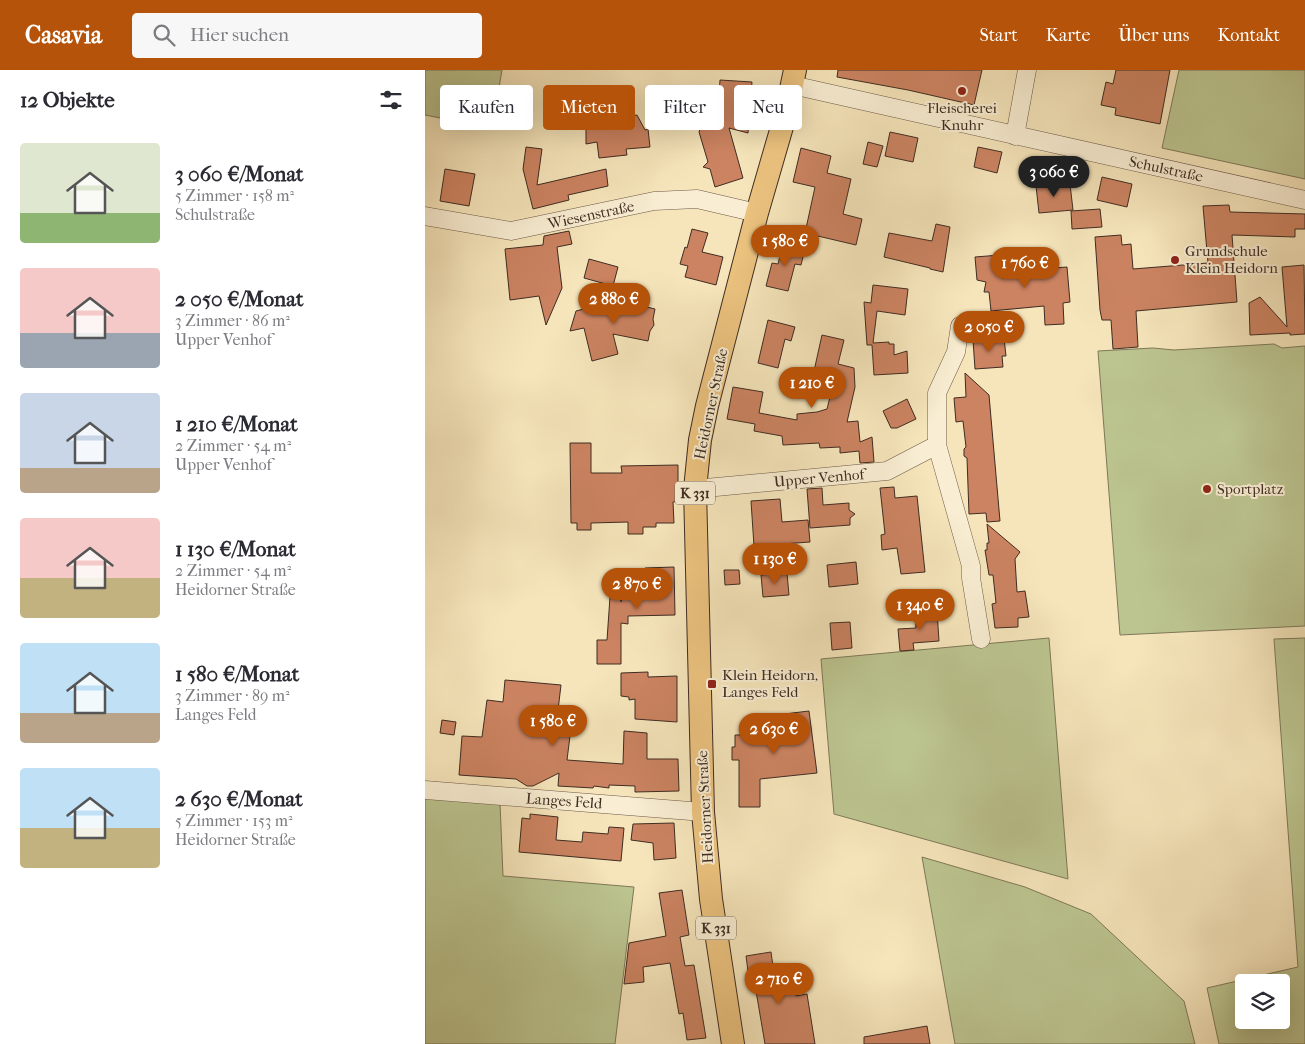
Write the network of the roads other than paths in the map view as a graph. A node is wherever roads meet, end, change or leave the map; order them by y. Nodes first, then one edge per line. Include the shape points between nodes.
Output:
1 (1027, 70) edge
2 (793, 77) edge
3 (1015, 136) junction
4 (1305, 200) edge
5 (757, 213) junction
6 (425, 216) edge
7 (960, 326) dead end
8 (937, 445) junction
9 (695, 489) junction
10 (981, 639) dead end
11 (425, 790) edge
12 (703, 812) junction
13 (733, 1044) edge

1 - 3 street
2 - 3 street, Schulstraße
2 - 5 main road, Heidorner Straße / K 331
3 - 4 street, Schulstraße
5 - 6 street, Wiesenstraße via 697,199 654,202 511,231
5 - 9 main road, Heidorner Straße / K 331 via 707,406
7 - 8 street via 956,352 937,393
8 - 9 street, Upper Venhof via 887,471
8 - 10 street via 971,566
9 - 12 main road, Heidorner Straße / K 331
11 - 12 street, Langes Feld
12 - 13 main road, Heidorner Straße / K 331 via 711,899

